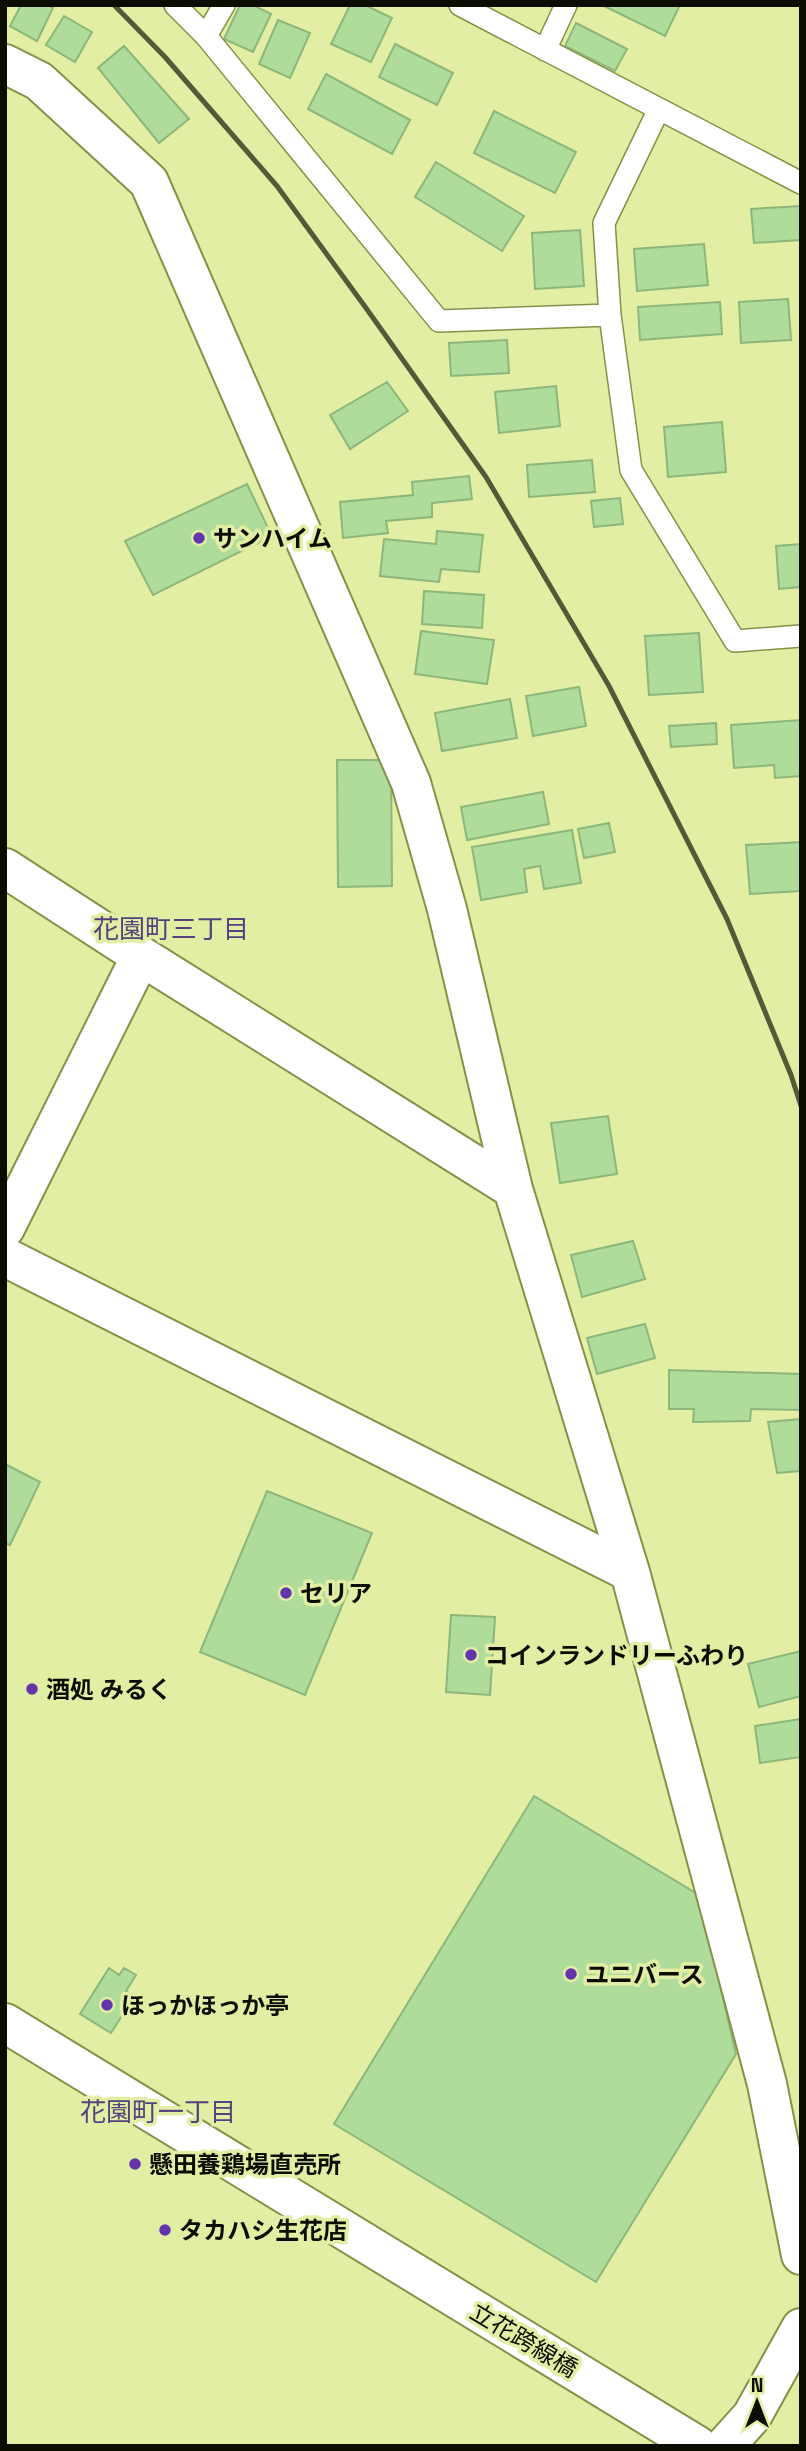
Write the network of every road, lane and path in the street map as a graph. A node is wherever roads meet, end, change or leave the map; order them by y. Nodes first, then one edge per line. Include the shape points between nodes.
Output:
1 (175, 5) edge
2 (224, 5) edge
3 (460, 5) edge
4 (566, 5) edge
5 (206, 36) junction
6 (545, 50) junction
7 (5, 64) edge
8 (659, 109) junction
9 (801, 183) edge
10 (610, 315) junction
11 (801, 636) edge
12 (5, 868) edge
13 (141, 956) junction
14 (513, 1189) junction
15 (5, 1228) edge
16 (5, 1258) edge
17 (630, 1572) junction
18 (5, 2023) edge
19 (801, 2255) edge
20 (801, 2328) edge
21 (698, 2446) edge
22 (725, 2446) edge

1 - 5 lane
2 - 5 lane
3 - 6 lane
4 - 6 lane
5 - 10 lane via 439,321
6 - 8 lane
7 - 14 main road via 39,81 149,182 411,783 447,909
8 - 9 lane
8 - 10 lane via 604,223
10 - 11 lane via 631,470 735,641
12 - 13 main road
13 - 14 main road
13 - 15 main road
14 - 17 main road
16 - 17 main road
17 - 19 main road via 767,2084
18 - 21 main road, 立花跨線橋
20 - 22 main road via 752,2416

